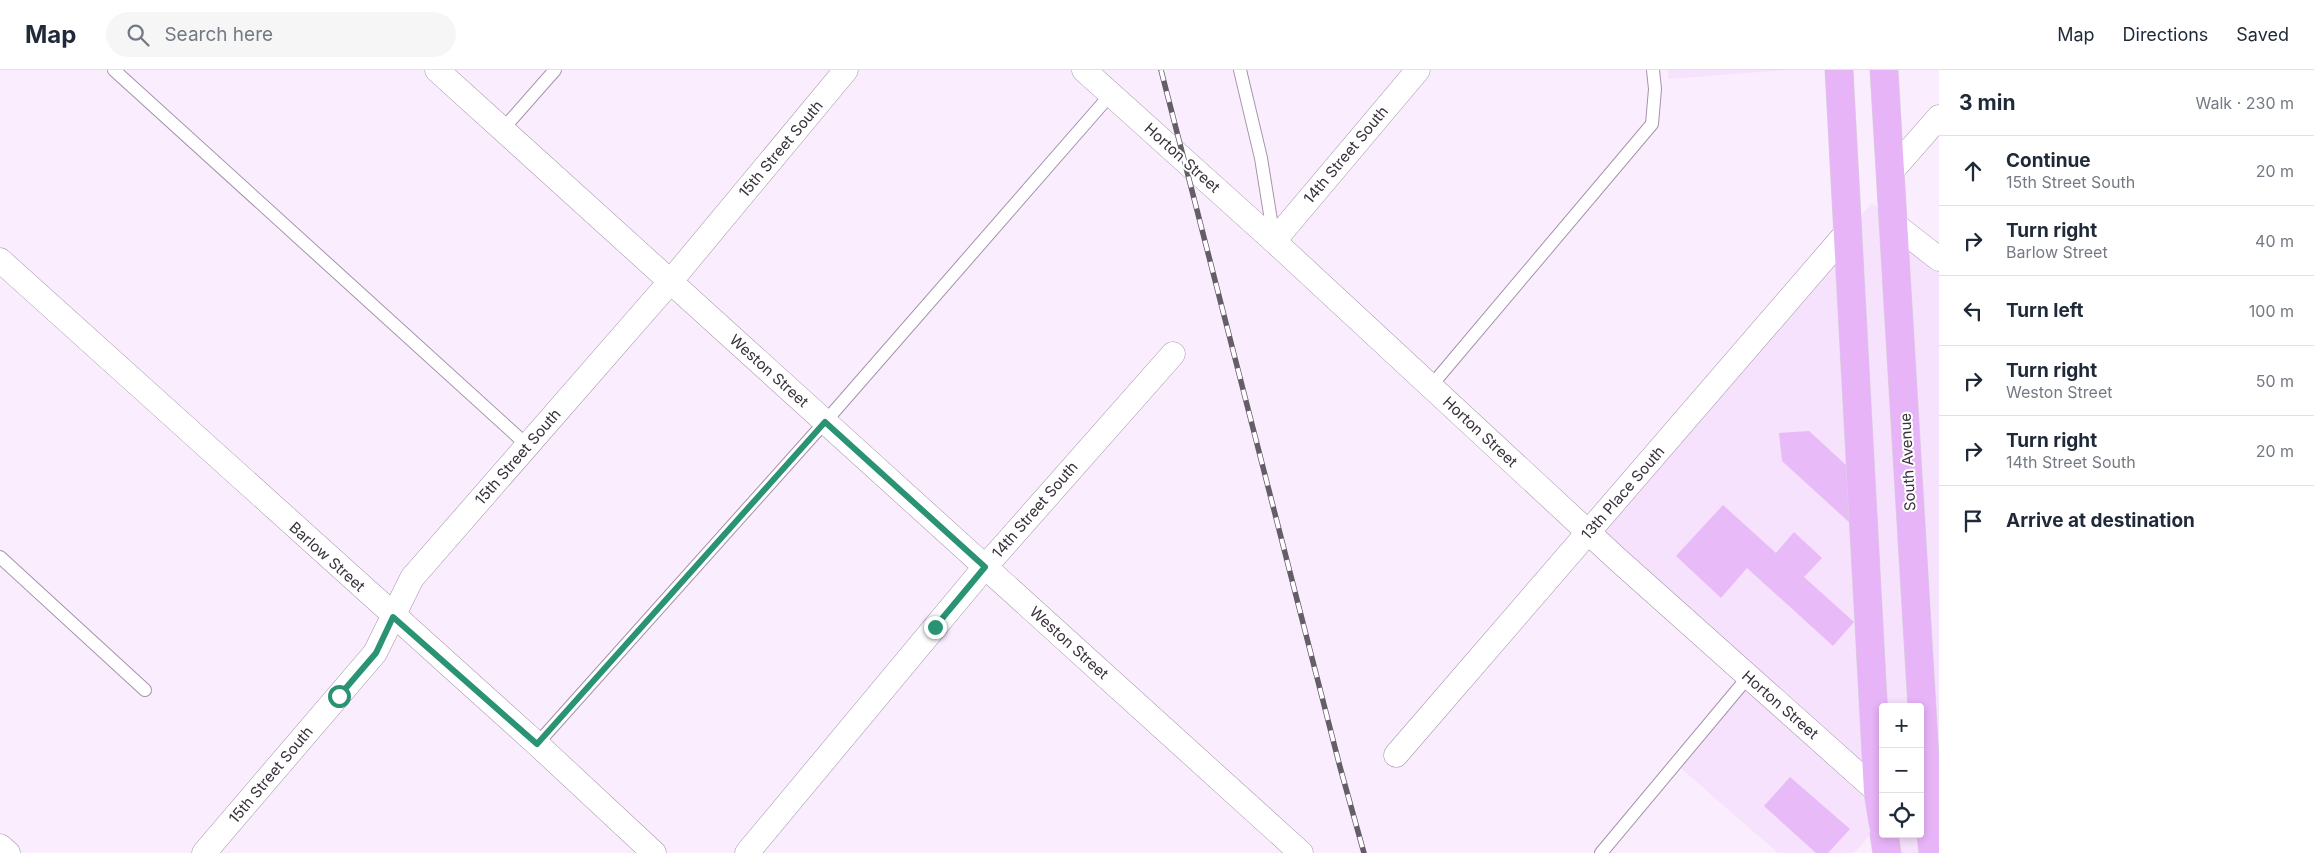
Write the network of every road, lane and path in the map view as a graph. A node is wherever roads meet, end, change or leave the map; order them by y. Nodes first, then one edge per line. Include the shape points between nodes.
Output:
1 (114, 70) edge
2 (438, 70) edge
3 (555, 70) edge
4 (846, 70) edge
5 (1084, 70) edge
6 (1240, 70) edge
7 (1418, 70) edge
8 (1653, 70) edge
9 (1839, 70) edge
10 (1884, 70) edge
11 (1111, 94) junction
12 (1939, 117) edge
13 (503, 129) junction
14 (1890, 173) junction
15 (1894, 224) junction
16 (1849, 230) junction
17 (1274, 241) junction
18 (1939, 259) edge
19 (0, 260) edge
20 (670, 282) junction
21 (1173, 354) dead end
22 (1431, 386) junction
23 (825, 422) junction
24 (528, 446) junction
25 (1589, 532) junction
26 (0, 557) edge
27 (985, 567) junction
28 (393, 617) junction
29 (1748, 677) junction
30 (145, 690) dead end
31 (537, 744) junction
32 (1396, 755) dead end
33 (1878, 792) junction
34 (1879, 798) edge
35 (1933, 802) edge
36 (1885, 838) edge
37 (0, 846) edge
38 (1935, 847) edge
39 (8, 853) edge
40 (204, 853) edge
41 (654, 853) edge
42 (748, 853) edge
43 (1301, 853) edge
44 (1601, 853) edge
45 (1887, 853) edge

1 - 24 lane
2 - 13 street, Weston Street
3 - 13 lane
4 - 20 street, 15th Street South
5 - 11 street, Horton Street
6 - 17 lane via 1262,158
7 - 17 street, 14th Street South
8 - 22 lane via 1652,124
9 - 16 highway
10 - 14 highway, South Avenue
11 - 17 street, Horton Street
11 - 23 lane
12 - 14 street
13 - 20 street, Weston Street
14 - 15 highway, South Avenue
15 - 18 street
15 - 35 highway, South Avenue
16 - 25 street, 13th Place South
16 - 33 highway
17 - 22 street, Horton Street
19 - 28 street, Barlow Street
20 - 23 street, Weston Street
20 - 24 street, 15th Street South
21 - 27 street, 14th Street South
22 - 25 street, Horton Street
23 - 27 street, Weston Street
23 - 31 lane
24 - 28 street, 15th Street South via 412,578
25 - 29 street, Horton Street
25 - 32 street, 13th Place South
26 - 30 lane
27 - 42 street, 14th Street South
27 - 43 street, Weston Street
28 - 31 street, Barlow Street
28 - 40 street, 15th Street South via 376,653
29 - 33 street, Horton Street
29 - 44 lane
31 - 41 street, Barlow Street
33 - 34 highway
35 - 38 highway, South Avenue
36 - 45 highway
37 - 39 street

